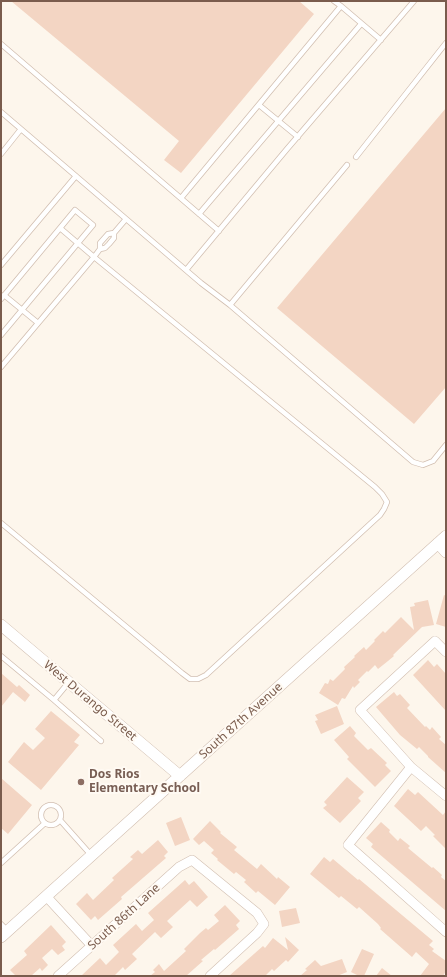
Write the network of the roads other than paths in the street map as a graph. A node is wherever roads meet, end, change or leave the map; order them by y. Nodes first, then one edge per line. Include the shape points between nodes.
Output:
1 (334, 1) edge
2 (414, 1) edge
3 (341, 6) junction
4 (361, 24) junction
5 (380, 40) junction
6 (446, 43) edge
7 (1, 44) edge
8 (259, 105) junction
9 (1, 112) edge
10 (279, 121) junction
11 (21, 129) junction
12 (298, 137) junction
13 (1, 154) edge
14 (356, 157) dead end
15 (347, 166) dead end
16 (76, 176) junction
17 (181, 198) junction
18 (199, 214) junction
19 (126, 219) junction
20 (60, 228) junction
21 (219, 231) junction
22 (78, 243) junction
23 (94, 257) junction
24 (1, 265) edge
25 (186, 270) junction
26 (3, 297) edge
27 (230, 305) junction
28 (22, 310) junction
29 (38, 323) junction
30 (1, 335) edge
31 (1, 367) edge
32 (446, 445) edge
33 (1, 523) edge
34 (442, 540) edge
35 (446, 552) edge
36 (1, 625) edge
37 (446, 652) edge
38 (1, 656) edge
39 (69, 682) junction
40 (54, 700) junction
41 (101, 741) dead end
42 (411, 767) junction
43 (180, 776) junction
44 (446, 796) edge
45 (60, 820) junction
46 (45, 823) junction
47 (91, 855) junction
48 (1, 863) edge
49 (46, 896) junction
50 (3, 931) edge
51 (446, 932) edge
52 (92, 946) junction
53 (58, 976) edge
54 (210, 976) edge

1 - 3 lane
2 - 5 lane
3 - 4 lane
3 - 8 lane
4 - 5 lane
4 - 10 lane
5 - 12 lane
6 - 14 lane
7 - 17 lane
8 - 10 lane
8 - 17 lane
9 - 11 lane
10 - 12 lane
10 - 18 lane
11 - 13 lane
11 - 16 lane
12 - 21 lane
15 - 27 lane
16 - 19 lane
16 - 24 lane
17 - 18 lane
18 - 21 lane
19 - 23 lane via 114,233 108,234 100,243 100,249
19 - 25 lane
20 - 22 lane
20 - 22 lane via 75,210 93,225
20 - 26 lane
21 - 25 lane
22 - 23 lane
22 - 28 lane
23 - 29 lane
23 - 33 lane via 382,494 386,502 384,509 380,516 206,675 198,679 190,679 182,673
25 - 27 lane
26 - 28 lane
27 - 32 lane via 413,462 423,465 432,461
28 - 29 lane
28 - 30 lane
29 - 31 lane
34 - 35 street
34 - 43 street, South 87th Avenue
36 - 39 street, West Durango Street
37 - 42 street via 435,641 360,710
38 - 40 lane
39 - 40 lane
39 - 43 street, West Durango Street
40 - 41 lane
42 - 44 street
42 - 51 street via 348,845
43 - 47 street, South 87th Avenue
45 - 46 lane via 52,825
45 - 46 lane via 60,810 49,805 41,814
45 - 47 lane
46 - 48 lane
47 - 49 street, South 87th Avenue
49 - 50 street, South 87th Avenue
49 - 52 street
52 - 53 street, South 86th Lane
52 - 54 street, South 86th Lane via 179,867 192,860 257,913 264,924

